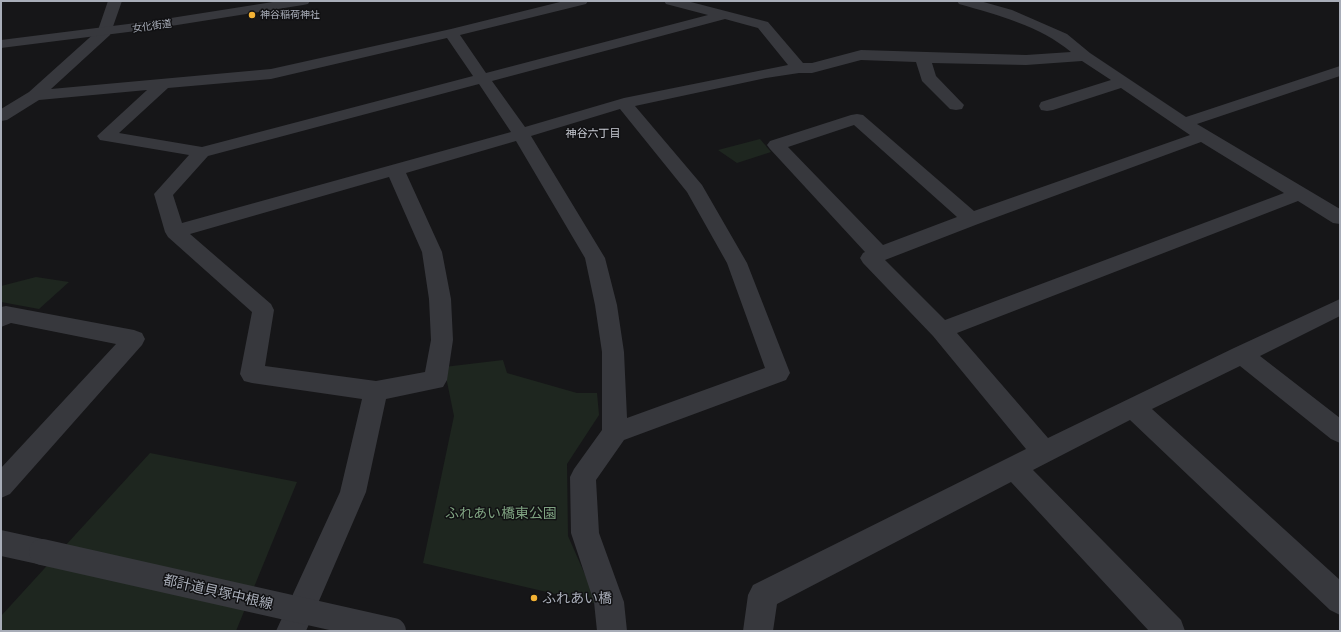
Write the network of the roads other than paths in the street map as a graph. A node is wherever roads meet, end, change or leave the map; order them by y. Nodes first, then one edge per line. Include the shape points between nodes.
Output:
1 (115, 1) edge
2 (303, 1) edge
3 (581, 1) edge
4 (671, 1) edge
5 (964, 1) edge
6 (725, 14) junction
7 (105, 32) junction
8 (451, 33) junction
9 (1, 44) edge
10 (1085, 56) junction
11 (923, 58) junction
12 (799, 68) junction
13 (1340, 71) edge
14 (482, 79) junction
15 (1122, 82) junction
16 (162, 85) junction
17 (35, 96) junction
18 (624, 103) junction
19 (956, 105) dead end
20 (1047, 106) dead end
21 (1, 116) edge
22 (1184, 123) junction
23 (521, 134) junction
24 (1203, 136) junction
25 (202, 152) junction
26 (395, 169) junction
27 (1299, 194) junction
28 (1340, 218) edge
29 (971, 219) junction
30 (174, 232) junction
31 (879, 254) junction
32 (1340, 306) edge
33 (1, 319) edge
34 (941, 330) junction
35 (1242, 354) junction
36 (376, 391) junction
37 (1133, 407) junction
38 (1340, 432) edge
39 (615, 433) junction
40 (1045, 453) junction
41 (1014, 468) junction
42 (1, 486) edge
43 (1, 543) edge
44 (1340, 600) edge
45 (291, 631) edge
46 (394, 631) edge
47 (612, 631) edge
48 (758, 631) edge
49 (1170, 631) edge

1 - 7 street
2 - 7 street, 女化街道
3 - 8 street
4 - 6 street
5 - 10 street via 1007,12 1062,37
6 - 12 street via 763,25
6 - 14 street
7 - 9 street, 女化街道
7 - 17 street
8 - 14 street
8 - 16 street via 271,74
10 - 11 street via 1026,60
10 - 15 street
11 - 12 street via 861,55 812,68
11 - 19 street via 928,78
12 - 18 street
13 - 22 street
14 - 23 street
14 - 25 street
15 - 20 street
15 - 22 street
16 - 17 street
16 - 25 street via 106,136
17 - 21 street
18 - 23 street
18 - 39 street via 695,189 737,263 778,373
22 - 24 street
23 - 26 street
23 - 39 street via 595,258 613,352
24 - 27 street
24 - 29 street
25 - 30 street via 163,194
26 - 30 street
26 - 36 street via 432,252 440,299 442,340 435,380
27 - 28 street
27 - 34 street
29 - 31 street
29 - 31 street via 857,119 776,145
30 - 36 street via 264,310 252,374
31 - 34 street via 870,258
32 - 35 street
33 - 42 street via 6,314 134,339
34 - 40 street
35 - 37 street
35 - 38 street
36 - 45 street via 353,492
37 - 40 street
37 - 44 street
39 - 47 street via 583,477 585,533 609,602
40 - 41 street
41 - 48 street via 764,595
41 - 49 street
43 - 46 street, 都計道貝塚中根線, bridge

